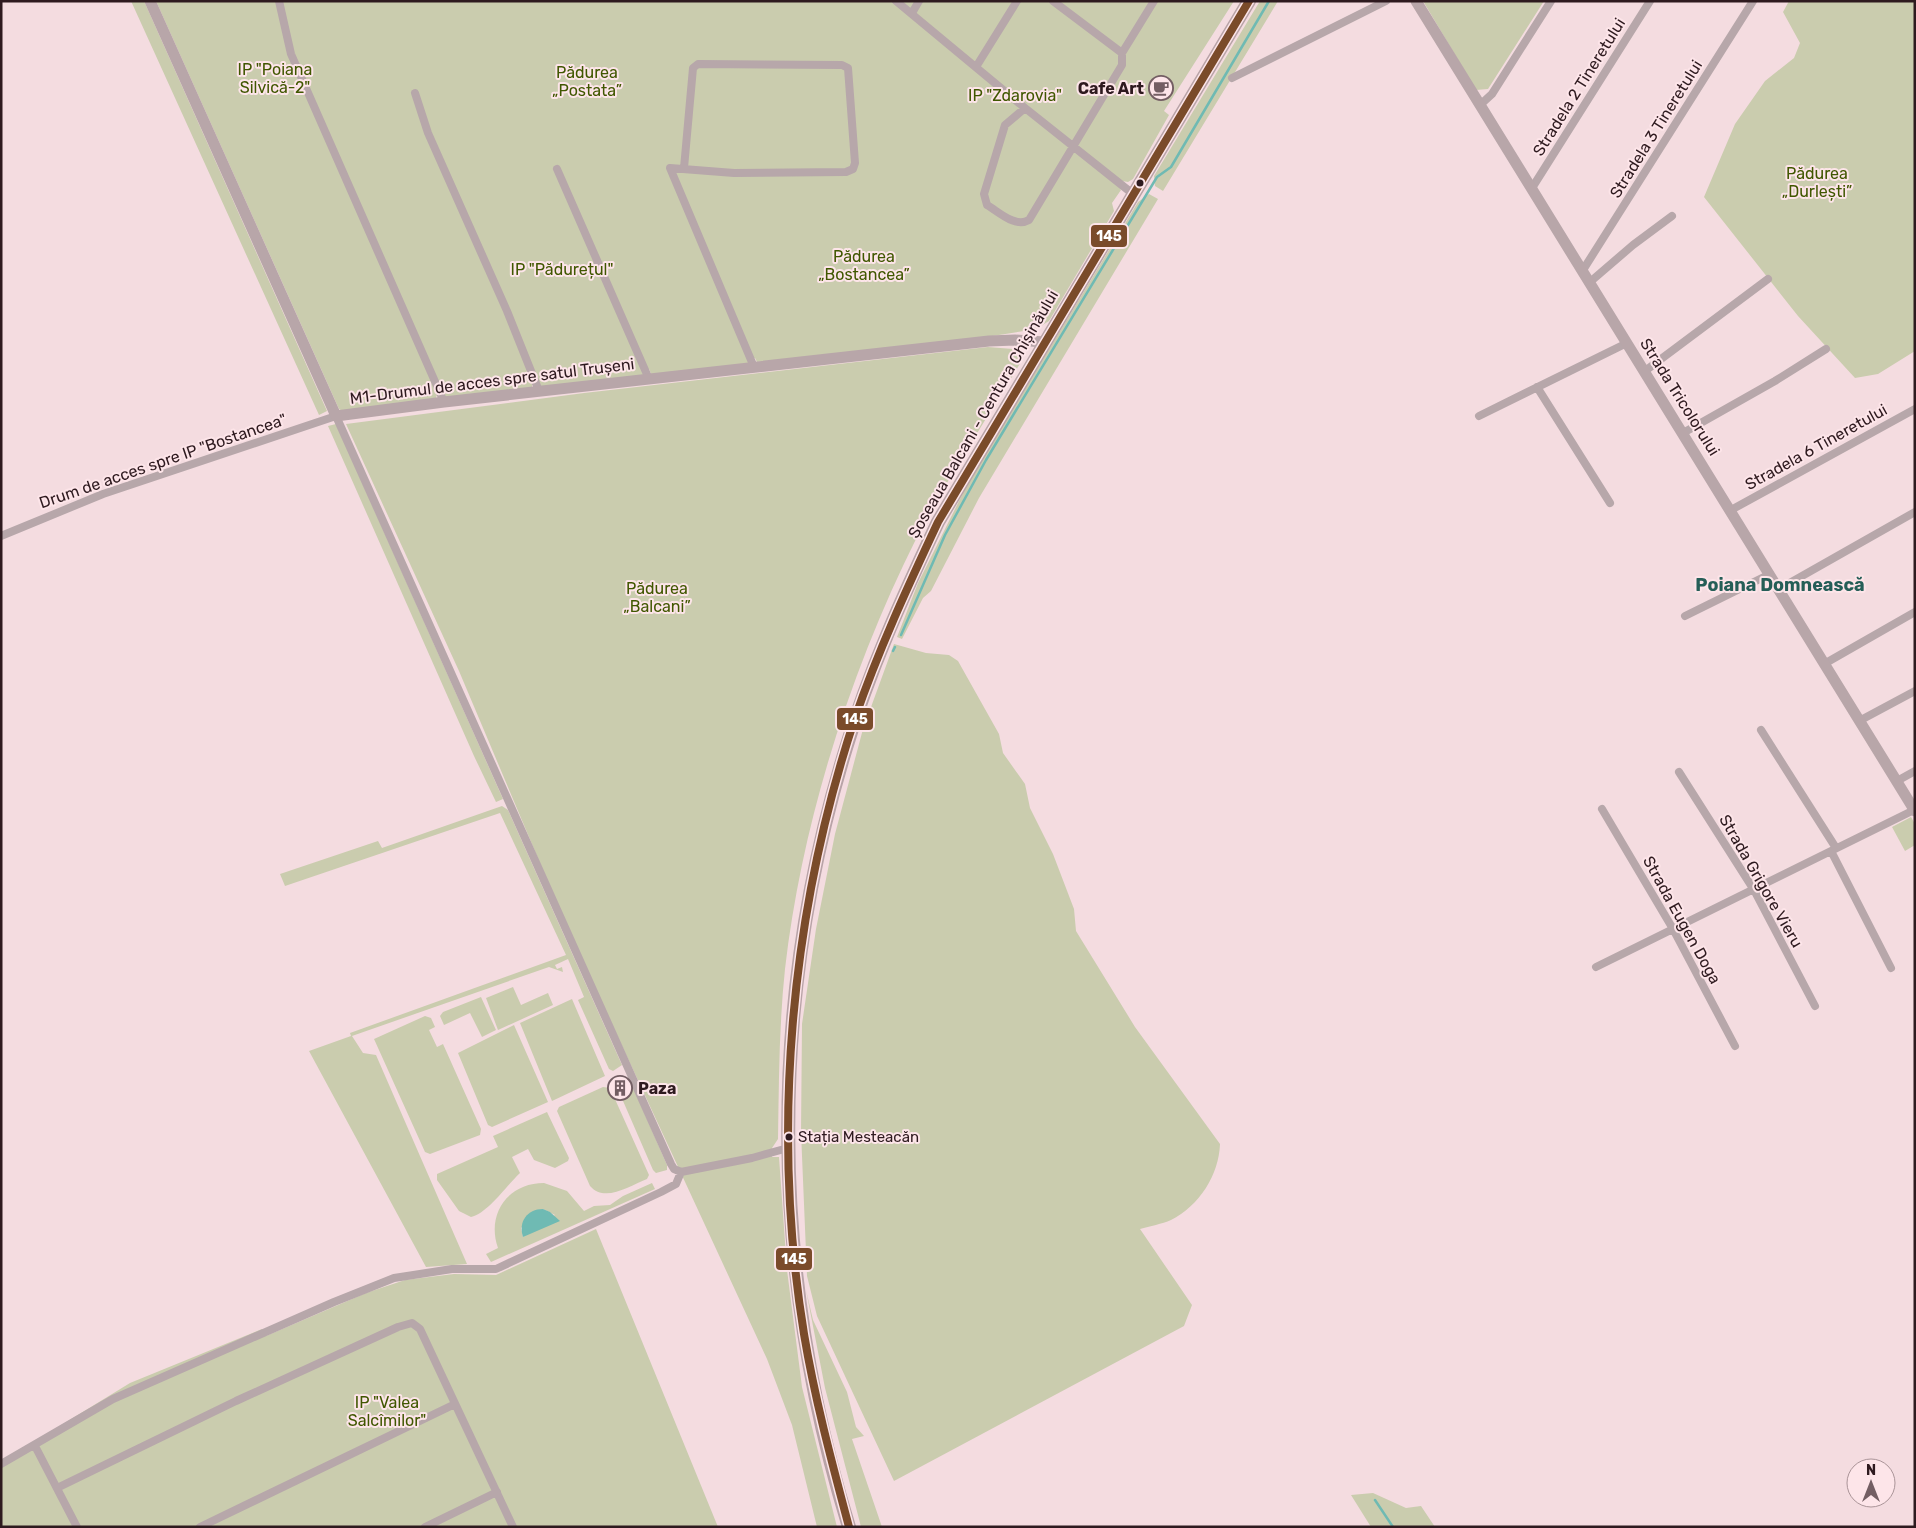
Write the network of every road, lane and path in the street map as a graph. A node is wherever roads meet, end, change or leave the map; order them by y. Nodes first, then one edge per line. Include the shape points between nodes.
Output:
1 (150, 1) edge
2 (279, 1) edge
3 (896, 1) edge
4 (919, 1) edge
5 (1016, 1) edge
6 (1053, 1) edge
7 (1154, 1) edge
8 (1249, 1) edge
9 (1386, 1) edge
10 (1416, 1) edge
11 (1551, 1) edge
12 (1650, 1) edge
13 (1753, 1) edge
14 (912, 13) junction
15 (1122, 53) junction
16 (976, 67) junction
17 (1232, 78) dead end
18 (415, 94) dead end
19 (1480, 105) junction
20 (1025, 108) junction
21 (1072, 145) junction
22 (684, 168) junction
23 (557, 169) dead end
24 (1532, 188) junction
25 (1133, 194) junction
26 (1672, 216) dead end
27 (1583, 270) junction
28 (1768, 279) dead end
29 (1590, 282) junction
30 (1044, 342) junction
31 (1627, 343) junction
32 (1826, 349) dead end
33 (754, 367) junction
34 (1645, 371) junction
35 (650, 379) junction
36 (1537, 387) junction
37 (539, 391) junction
38 (444, 402) junction
39 (1915, 408) edge
40 (336, 416) junction
41 (1478, 416) dead end
42 (1683, 432) junction
43 (1610, 503) dead end
44 (1731, 510) junction
45 (1915, 512) edge
46 (1, 536) edge
47 (1770, 574) junction
48 (1779, 589) junction
49 (1915, 612) edge
50 (1685, 616) dead end
51 (1824, 664) junction
52 (1915, 691) edge
53 (1859, 721) junction
54 (1761, 730) dead end
55 (1915, 771) edge
56 (1679, 772) dead end
57 (1897, 781) junction
58 (1602, 809) dead end
59 (1914, 811) edge
60 (1834, 850) junction
61 (1754, 890) junction
62 (1673, 929) junction
63 (1596, 967) dead end
64 (1891, 968) dead end
65 (1814, 1006) dead end
66 (1735, 1046) dead end
67 (788, 1148) junction
68 (681, 1172) junction
69 (455, 1404) junction
70 (35, 1446) junction
71 (1, 1464) edge
72 (57, 1488) junction
73 (497, 1492) junction
74 (77, 1527) edge
75 (200, 1527) edge
76 (425, 1527) edge
77 (513, 1527) edge
78 (849, 1527) edge

1 - 40 street, M1-Drumul de acces spre satul Trușeni
2 - 38 street via 292,54
3 - 14 street
4 - 14 street
5 - 16 street
6 - 15 street
7 - 15 street
8 - 25 highway, Șoseaua Balcani - Centura Chișinăului
9 - 17 street
10 - 19 street, Strada Tricolorului
11 - 19 street via 1492,94
12 - 24 street, Stradela 2 Tineretului
13 - 27 street, Stradela 3 Tineretului
14 - 16 street
15 - 21 street via 1122,65
16 - 20 street
18 - 37 street via 428,134
19 - 24 street, Strada Tricolorului
20 - 21 street
20 - 21 street via 1005,125 984,194 987,205 1016,223 1023,224 1029,220
21 - 25 street
22 - 22 street via 734,173 846,172 853,169 848,68 842,65 698,64 693,68
22 - 33 street via 670,168
23 - 35 street
24 - 27 street, Strada Tricolorului
25 - 30 highway, Șoseaua Balcani - Centura Chișinăului
26 - 29 street
27 - 29 street, Strada Tricolorului
28 - 34 street
29 - 31 street, Strada Tricolorului
30 - 33 street, M1-Drumul de acces spre satul Trușeni via 988,341
30 - 67 highway, Șoseaua Balcani - Centura Chișinăului via 938,522 886,638 846,748 819,852 797,969 789,1050
31 - 34 street, Strada Tricolorului
31 - 36 street
32 - 42 street
33 - 35 street, M1-Drumul de acces spre satul Trușeni
34 - 42 street, Strada Tricolorului
35 - 37 street, M1-Drumul de acces spre satul Trușeni
36 - 41 street
36 - 43 street
37 - 38 street, M1-Drumul de acces spre satul Trușeni
38 - 40 street, M1-Drumul de acces spre satul Trușeni
39 - 44 street, Stradela 6 Tineretului
40 - 46 street, Drum de acces spre IP "Bostancea" via 103,494
40 - 68 street via 632,1079 671,1164
42 - 44 street, Strada Tricolorului
44 - 47 street, Strada Tricolorului
45 - 48 street
47 - 48 street, Strada Tricolorului
47 - 50 street
48 - 51 street, Strada Tricolorului
49 - 51 street
51 - 53 street, Strada Tricolorului
52 - 53 street
53 - 57 street, Strada Tricolorului
54 - 60 street
55 - 57 street
56 - 61 street, Strada Grigore Vieru
57 - 59 street, Strada Tricolorului
58 - 62 street, Strada Eugen Doga
59 - 60 street
60 - 61 street
60 - 64 street
61 - 62 street
61 - 65 street, Strada Grigore Vieru
62 - 63 street
62 - 66 street, Strada Eugen Doga
67 - 68 street
67 - 78 highway, Șoseaua Balcani - Centura Chișinăului via 791,1229 803,1331 821,1425
68 - 70 street via 676,1184 661,1192 496,1269 452,1269 394,1278 113,1399
69 - 72 street via 420,1329 412,1323 236,1401
69 - 73 street
69 - 75 street
70 - 71 street
70 - 72 street
72 - 74 street
73 - 76 street
73 - 77 street

